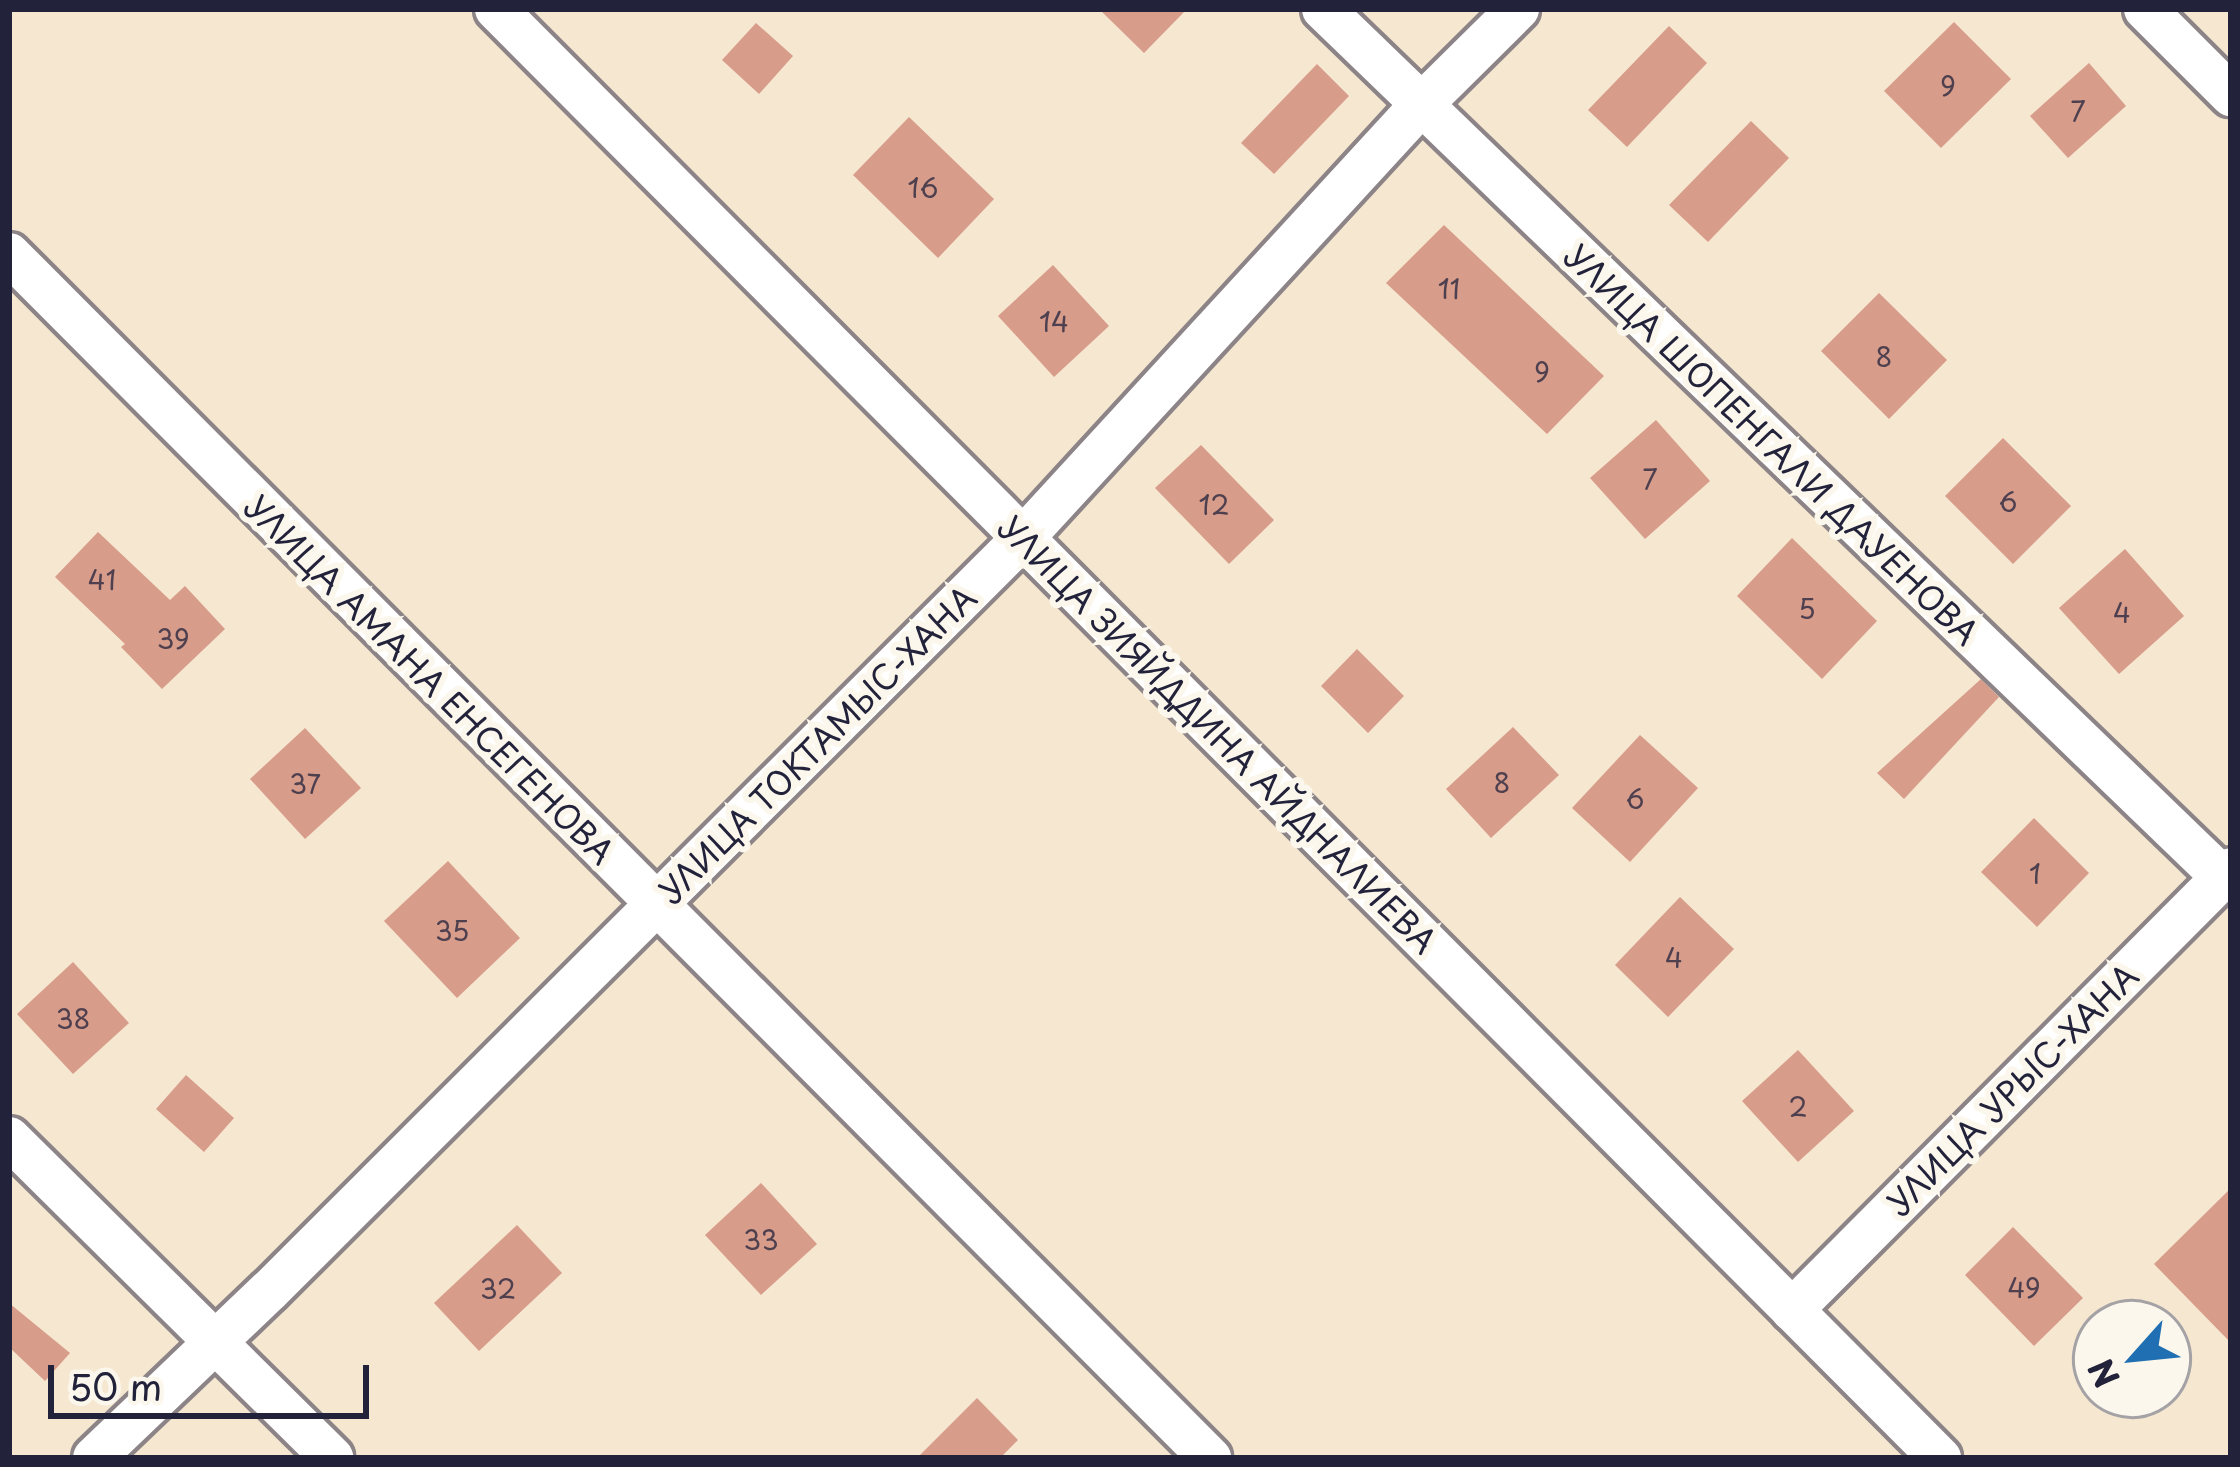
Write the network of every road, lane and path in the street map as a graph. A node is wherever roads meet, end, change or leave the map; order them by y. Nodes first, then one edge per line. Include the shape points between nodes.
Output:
1 (496, 9) edge
2 (1322, 9) edge
3 (1518, 9) edge
4 (2145, 9) edge
5 (2231, 95) edge
6 (1420, 106) junction
7 (9, 254) edge
8 (1023, 538) junction
9 (2227, 873) edge
10 (654, 906) junction
11 (9, 1138) edge
12 (1792, 1310) junction
13 (216, 1341) junction
14 (94, 1458) edge
15 (332, 1458) edge
16 (1210, 1458) edge
17 (1940, 1458) edge

1 - 8 street, УЛИЦА ЗИЯЙДДИНА АЙДНАЛИЕВА
2 - 6 street, УЛИЦА ШОПЕНГАЛИ ДАУЕНОВА
3 - 6 street, УЛИЦА ТОКТАМЫС-ХАНА
4 - 5 street
6 - 8 street, УЛИЦА ТОКТАМЫС-ХАНА
6 - 9 street, УЛИЦА ШОПЕНГАЛИ ДАУЕНОВА
7 - 10 street, УЛИЦА АМАНА ЕНСЕГЕНОВА
8 - 10 street, УЛИЦА ТОКТАМЫС-ХАНА
8 - 12 street, УЛИЦА ЗИЯЙДДИНА АЙДНАЛИЕВА
9 - 12 street, УЛИЦА УРЫС-ХАНА
10 - 13 street, УЛИЦА ТОКТАМЫС-ХАНА
10 - 16 street, УЛИЦА АМАНА ЕНСЕГЕНОВА
11 - 13 street
12 - 17 street, УЛИЦА ЗИЯЙДДИНА АЙДНАЛИЕВА
13 - 14 street, УЛИЦА ТОКТАМЫС-ХАНА
13 - 15 street

